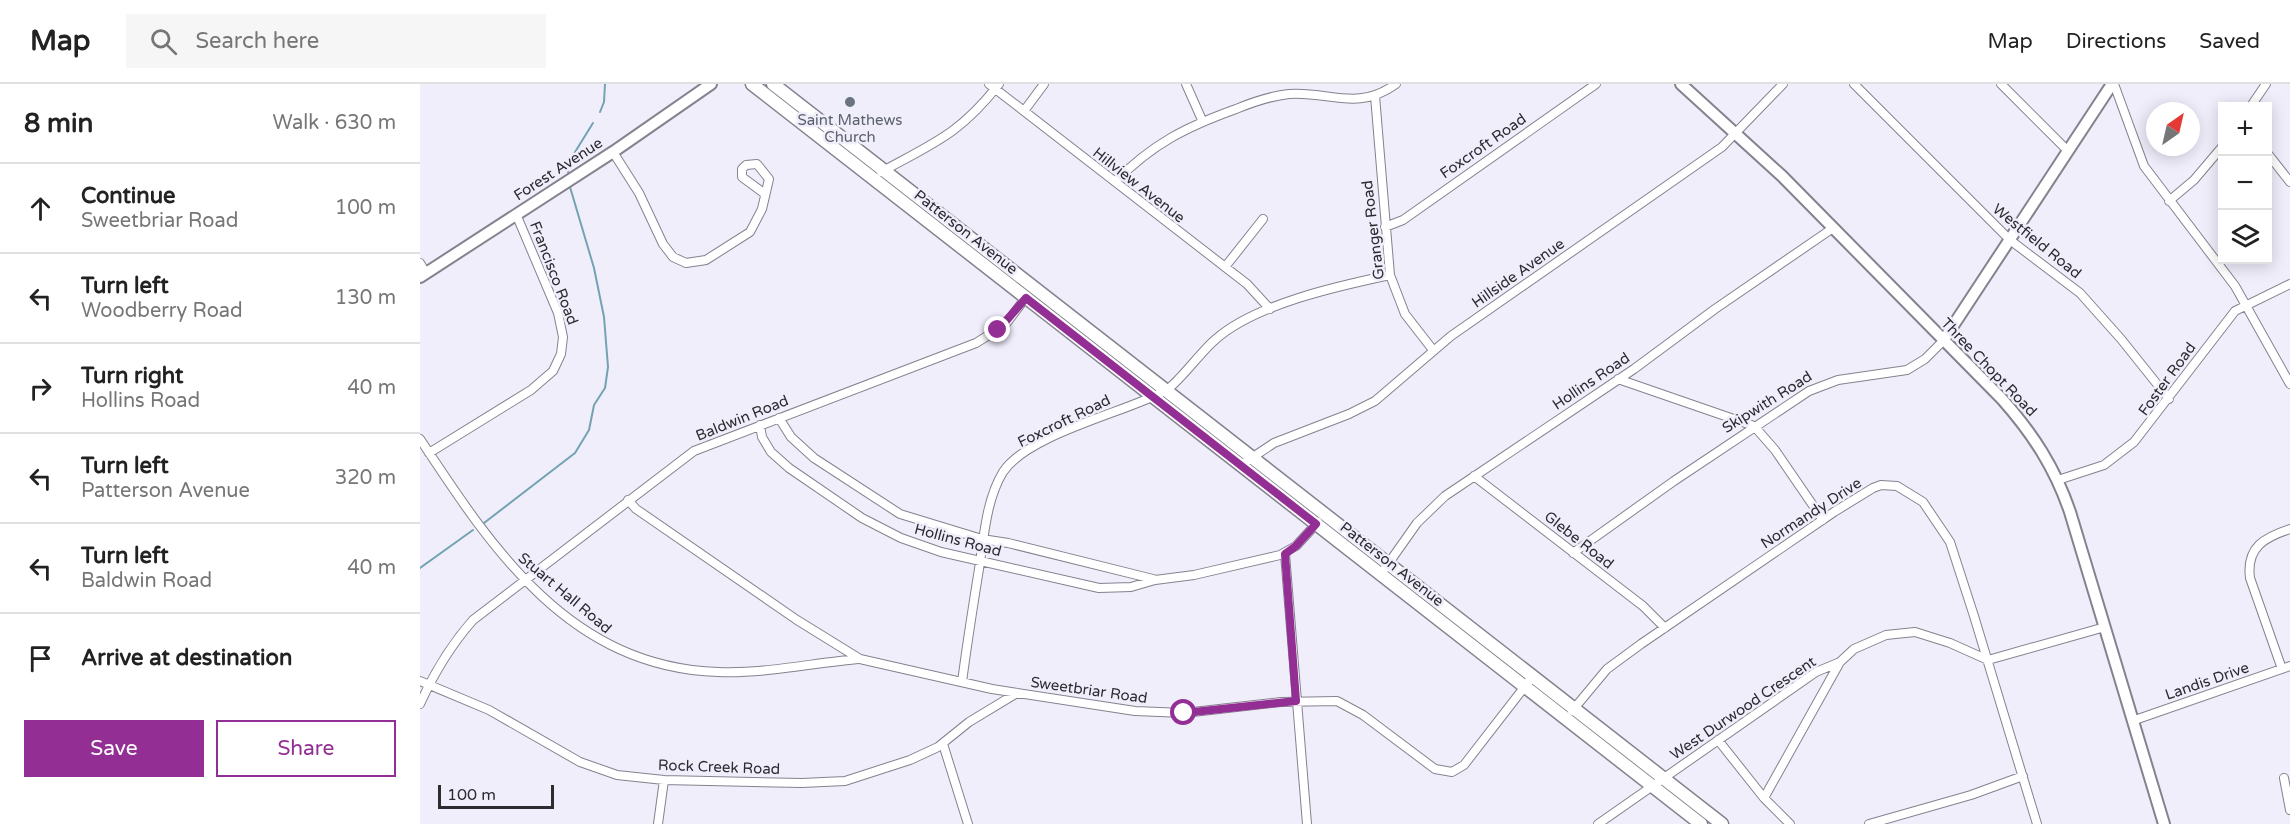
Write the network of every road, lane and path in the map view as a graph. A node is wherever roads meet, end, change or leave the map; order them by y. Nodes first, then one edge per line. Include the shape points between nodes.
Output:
1 (711, 84) edge
2 (752, 84) edge
3 (773, 84) edge
4 (1044, 84) edge
5 (1186, 84) edge
6 (1396, 84) edge
7 (1596, 84) edge
8 (1681, 84) edge
9 (1783, 84) edge
10 (1854, 84) edge
11 (2001, 84) edge
12 (2113, 84) edge
13 (2265, 84) edge
14 (994, 86) edge
15 (1375, 96) junction
16 (2254, 102) edge
17 (1024, 111) junction
18 (1202, 120) junction
19 (1737, 134) junction
20 (2068, 151) junction
21 (613, 152) junction
22 (2218, 153) edge
23 (2270, 156) edge
24 (885, 170) junction
25 (872, 177) junction
26 (1115, 182) junction
27 (2290, 182) edge
28 (765, 194) dead end
29 (2169, 201) junction
30 (516, 214) junction
31 (1263, 219) dead end
32 (1385, 226) junction
33 (1833, 228) junction
34 (2010, 240) junction
35 (1225, 267) junction
36 (422, 271) edge
37 (1390, 275) junction
38 (2290, 284) edge
39 (1034, 287) junction
40 (1026, 298) junction
41 (2247, 303) junction
42 (1270, 309) junction
43 (1943, 341) junction
44 (1433, 350) junction
45 (1618, 379) junction
46 (2290, 384) edge
47 (1167, 391) junction
48 (1152, 396) junction
49 (2169, 399) junction
50 (779, 418) junction
51 (760, 425) junction
52 (1754, 426) junction
53 (420, 439) edge
54 (429, 453) junction
55 (1252, 457) junction
56 (1241, 465) junction
57 (1474, 476) junction
58 (2058, 480) junction
59 (628, 500) junction
60 (1325, 514) junction
61 (1823, 520) junction
62 (1316, 524) junction
63 (2290, 529) edge
64 (982, 539) junction
65 (1573, 553) junction
66 (1285, 554) junction
67 (980, 561) junction
68 (1385, 569) junction
69 (524, 579) junction
70 (1155, 580) junction
71 (2104, 627) junction
72 (1665, 628) junction
73 (860, 659) junction
74 (1988, 660) junction
75 (1840, 662) junction
76 (2286, 667) edge
77 (420, 681) edge
78 (1529, 681) junction
79 (962, 682) junction
80 (429, 684) junction
81 (1017, 693) junction
82 (1296, 701) junction
83 (420, 704) edge
84 (1570, 714) junction
85 (2132, 721) junction
86 (1719, 740) junction
87 (943, 744) junction
88 (2023, 776) junction
89 (2284, 778) dead end
90 (664, 780) junction
91 (1658, 782) junction
92 (1764, 798) junction
93 (2290, 810) edge
94 (658, 824) edge
95 (968, 824) edge
96 (1307, 824) edge
97 (1598, 824) edge
98 (1701, 824) edge
99 (1722, 824) edge
100 (1790, 824) edge
101 (1869, 824) edge
102 (2037, 824) edge
103 (2164, 824) edge

1 - 21 main road, Forest Avenue
2 - 25 main road, Patterson Avenue
3 - 24 main road, Patterson Avenue
4 - 17 street
5 - 18 street
6 - 15 street
7 - 32 street, Foxcroft Road via 1402,220
8 - 19 main road, Three Chopt Road
9 - 19 street, Hillside Avenue
10 - 34 street, Westfield Road
11 - 20 street
12 - 20 main road, Skipwith Road
12 - 29 street via 2137,152
13 - 16 street
14 - 17 street, Hillview Avenue
14 - 24 street via 972,117 942,141
15 - 18 street via 1353,100 1283,95
15 - 32 street, Granger Road
17 - 26 street, Hillview Avenue
18 - 26 street via 1149,150
19 - 33 main road, Three Chopt Road
19 - 44 street, Hillside Avenue
20 - 34 main road, Skipwith Road
21 - 28 street via 639,193 663,244 673,257 686,263 706,260 741,239 759,217
21 - 30 main road, Forest Avenue
22 - 29 street
23 - 27 street
24 - 25 street
24 - 39 main road, Patterson Avenue
25 - 40 main road, Patterson Avenue
26 - 35 street, Hillview Avenue
29 - 41 street
30 - 36 main road, Forest Avenue
30 - 54 street, Francisco Road via 558,313 564,337 561,354 553,371 531,390
31 - 35 street
32 - 37 street, Granger Road
33 - 43 main road, Three Chopt Road
33 - 45 street, Hollins Road
34 - 43 main road, Skipwith Road
34 - 49 street, Westfield Road via 2080,293
35 - 42 street, Hillview Avenue
37 - 42 street, Foxcroft Road via 1333,288
37 - 44 street, Granger Road via 1406,314
38 - 41 street, Foster Road
39 - 40 street, Baldwin Road
39 - 47 main road, Patterson Avenue
40 - 48 main road, Patterson Avenue
40 - 50 street, Baldwin Road via 1005,325 976,343
41 - 46 street
41 - 49 street, Foster Road via 2217,333
42 - 47 street, Foxcroft Road via 1215,339
43 - 52 street, Skipwith Road via 1926,359 1907,370 1823,385
43 - 58 main road, Three Chopt Road via 2021,420
44 - 55 street, Hillside Avenue via 1368,405 1274,443
45 - 52 street
45 - 57 street, Hollins Road
47 - 48 street, Foxcroft Road
47 - 55 main road, Patterson Avenue
48 - 56 main road, Patterson Avenue
48 - 64 street, Foxcroft Road via 1029,450 1008,466 992,499
49 - 58 street, Foster Road via 2145,431 2115,458
50 - 51 street, Baldwin Road
50 - 64 street, Hollins Road via 800,447 883,505 914,520
51 - 59 street, Baldwin Road via 694,451
51 - 67 street, Hollins Road via 771,452 862,518 924,547
52 - 61 street
52 - 65 street, Skipwith Road
53 - 54 street, Stuart Hall Road
54 - 69 street, Stuart Hall Road via 484,535
55 - 56 street, Hillside Avenue
55 - 60 main road, Patterson Avenue
56 - 62 main road, Patterson Avenue
57 - 65 street, Glebe Road
57 - 68 street, Hollins Road via 1425,514
58 - 71 main road, Three Chopt Road
59 - 69 street, Baldwin Road
59 - 73 street, Sweetbriar Road via 704,557
60 - 62 street, Hollins Road
60 - 68 main road, Patterson Avenue
61 - 72 street, Normandy Drive
61 - 74 street, Normandy Drive via 1881,485 1897,486 1918,497 1950,542
62 - 66 street, Hollins Road
62 - 68 main road, Patterson Avenue
63 - 76 street via 2262,540 2254,549 2250,564 2250,578
64 - 67 street, Foxcroft Road
64 - 70 street, Hollins Road
65 - 72 street, Glebe Road
66 - 70 street, Hollins Road
66 - 82 street
67 - 70 street, Hollins Road via 1111,589
67 - 79 street, Foxcroft Road
68 - 78 main road, Patterson Avenue
69 - 73 street, Stuart Hall Road via 596,639 625,653 661,663 718,672
69 - 80 street, Baldwin Road via 473,620
71 - 74 street
71 - 85 main road, Three Chopt Road
72 - 84 street, Normandy Drive via 1607,669
73 - 79 street, Sweetbriar Road
74 - 75 street, West Durwood Crescent via 1925,634 1908,632 1868,641
74 - 88 street, Normandy Drive
75 - 86 street, West Durwood Crescent via 1816,672
75 - 92 street, West Durwood Crescent
76 - 85 street, Landis Drive
77 - 80 street, Rock Creek Road
78 - 82 street, Sweetbriar Road via 1464,765 1452,772 1435,769 1349,706 1321,700
78 - 84 main road, Patterson Avenue
79 - 81 street, Sweetbriar Road
80 - 83 street, Baldwin Road
80 - 90 street, Rock Creek Road via 489,710 589,766 617,775
81 - 82 street, Sweetbriar Road via 1161,713
81 - 87 street, Rock Creek Road via 969,722
82 - 96 street
84 - 91 main road, Patterson Avenue
85 - 103 main road, Three Chopt Road
86 - 91 street, West Durwood Crescent
86 - 92 street
87 - 90 street, Rock Creek Road via 888,769 845,781
87 - 95 street
88 - 101 street
88 - 102 street, Normandy Drive
89 - 93 street
90 - 94 street
91 - 97 street, West Durwood Crescent
91 - 98 main road, Patterson Avenue
91 - 99 main road, Patterson Avenue
92 - 100 street

